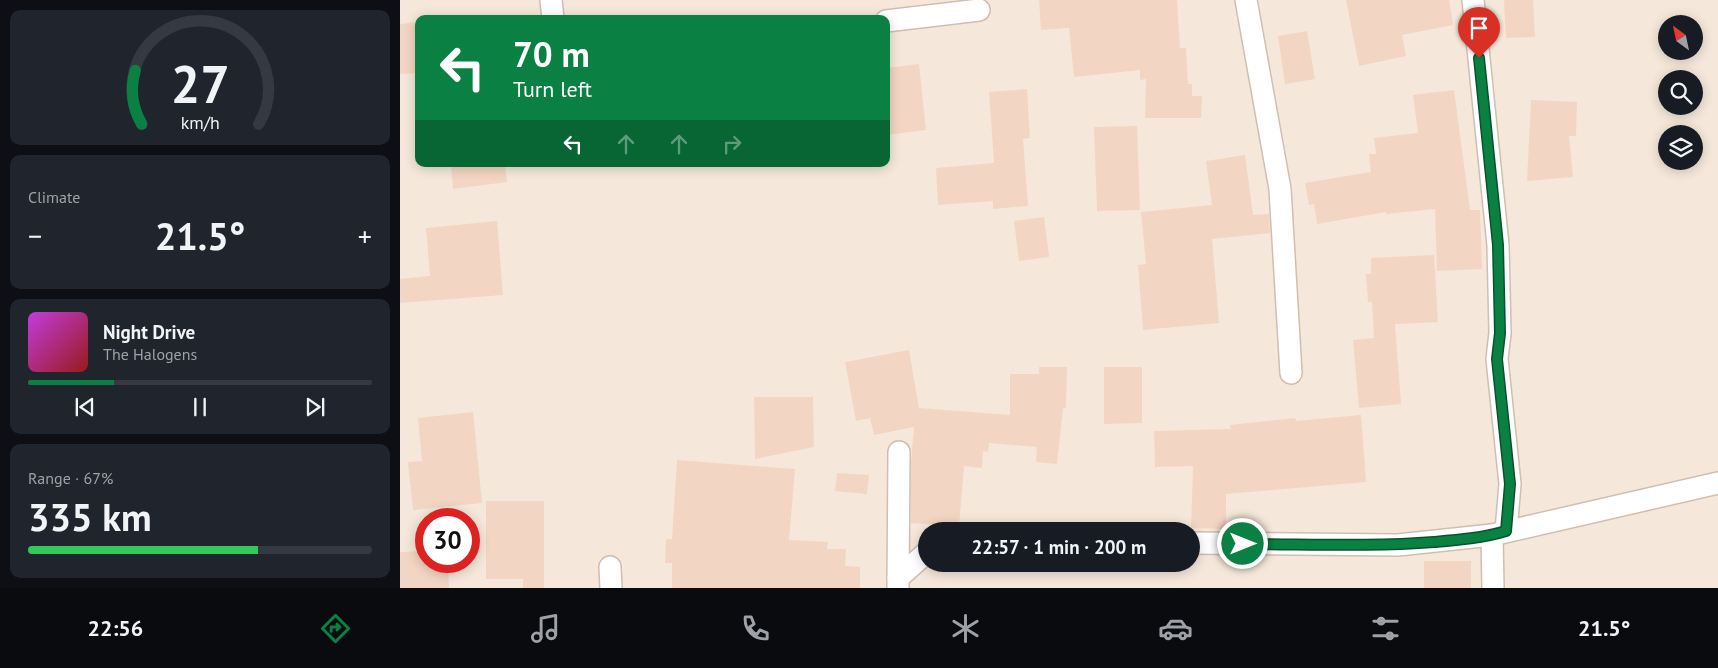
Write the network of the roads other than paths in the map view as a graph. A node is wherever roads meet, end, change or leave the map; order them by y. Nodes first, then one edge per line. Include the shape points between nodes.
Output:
1 (551, 0) edge
2 (1246, 0) edge
3 (1473, 0) edge
4 (979, 10) dead end
5 (553, 15) edge
6 (890, 21) edge
7 (1290, 373) dead end
8 (899, 452) dead end
9 (1718, 483) edge
10 (1499, 533) junction
11 (1200, 543) edge
12 (918, 562) edge
13 (610, 567) dead end
14 (898, 583) edge
15 (611, 588) edge
16 (1493, 588) edge

1 - 5 street
2 - 7 street via 1280,189
3 - 10 street via 1498,245 1500,333 1497,359 1510,484
4 - 6 street
8 - 14 street
9 - 10 street
10 - 11 street via 1398,545
10 - 16 street
12 - 14 street
13 - 15 street

